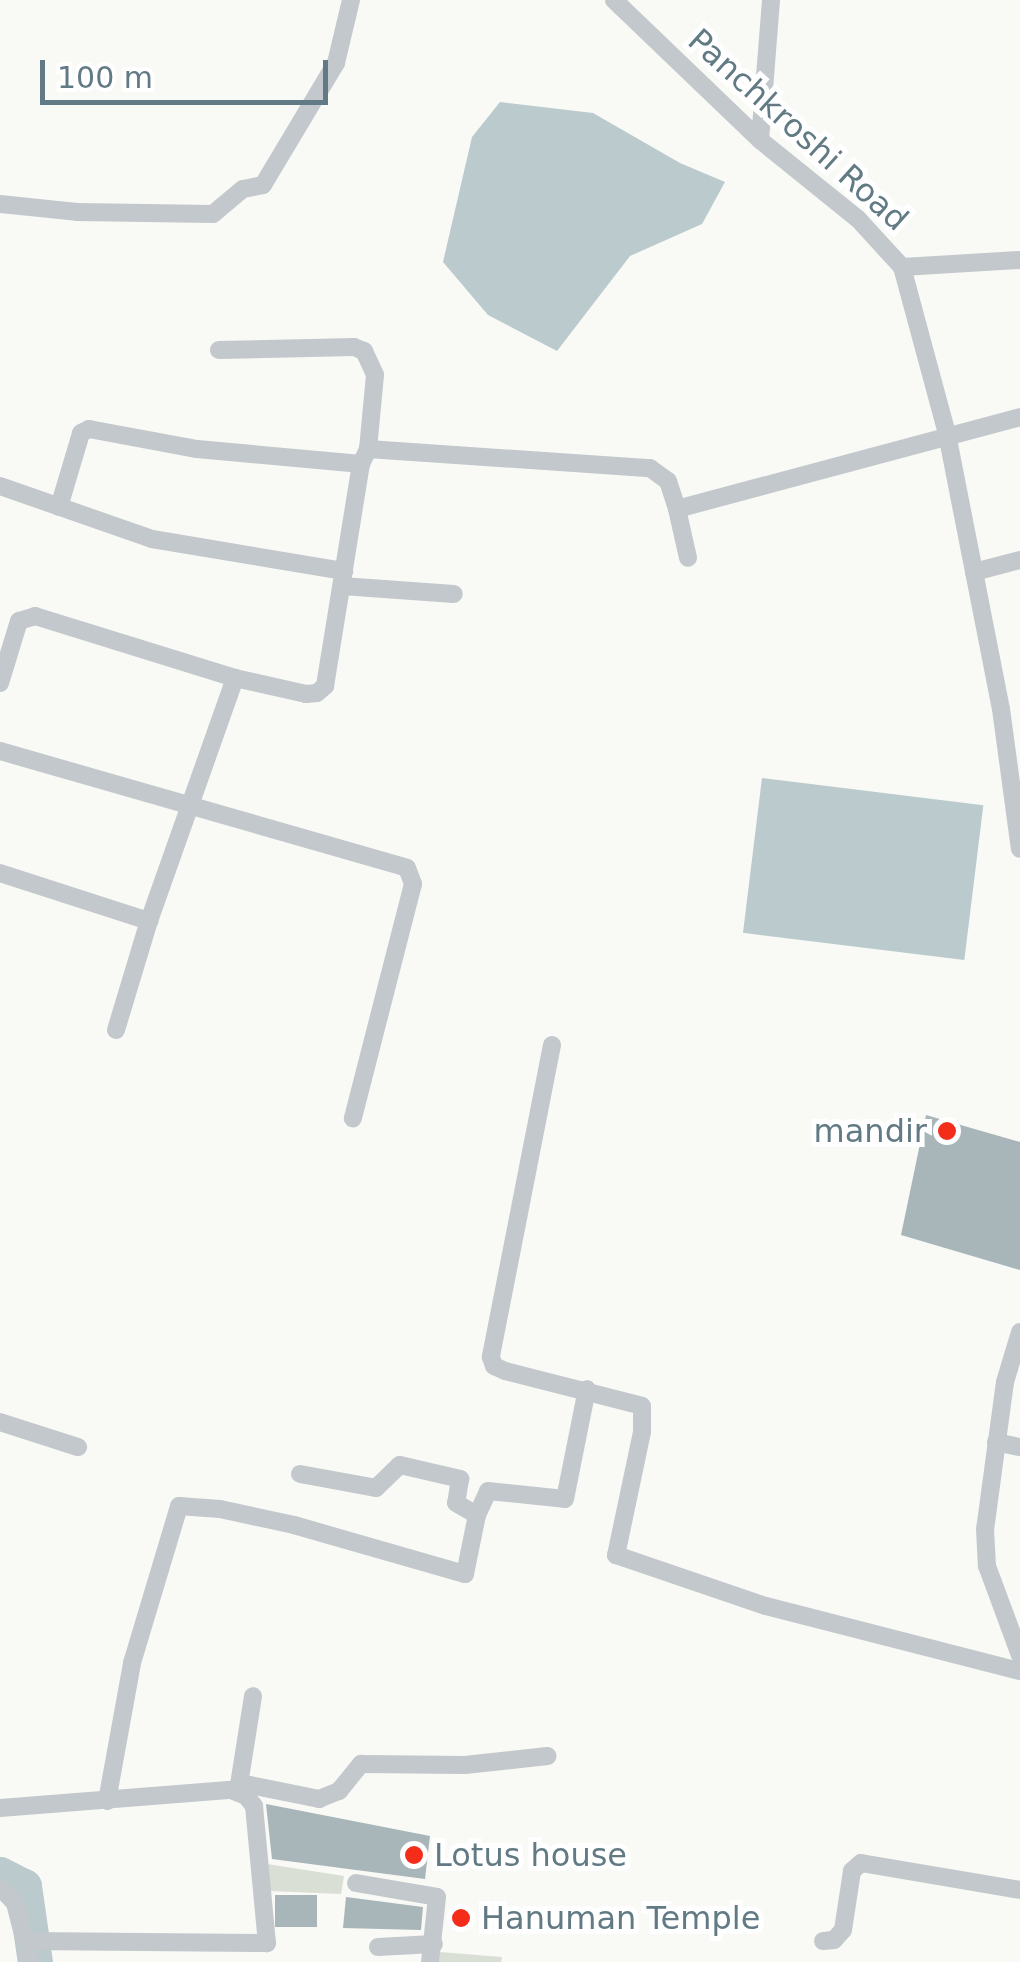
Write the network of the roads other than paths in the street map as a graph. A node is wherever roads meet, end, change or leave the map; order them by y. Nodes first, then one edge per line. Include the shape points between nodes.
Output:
1 (351, 0) edge
2 (614, 0) edge
3 (771, 0) edge
4 (760, 140) junction
5 (0, 204) edge
6 (1020, 260) edge
7 (902, 267) junction
8 (219, 350) dead end
9 (1020, 417) edge
10 (947, 434) junction
11 (365, 457) junction
12 (0, 486) edge
13 (59, 507) junction
14 (677, 509) junction
15 (688, 558) dead end
16 (1020, 560) edge
17 (974, 572) junction
18 (343, 578) junction
19 (454, 594) dead end
20 (235, 678) junction
21 (0, 683) edge
22 (1020, 704) edge
23 (1000, 709) junction
24 (1014, 748) edge
25 (0, 751) edge
26 (192, 806) junction
27 (1020, 849) edge
28 (0, 873) edge
29 (149, 921) junction
30 (116, 1030) dead end
31 (552, 1045) dead end
32 (354, 1118) dead end
33 (1020, 1332) edge
34 (587, 1390) junction
35 (0, 1422) edge
36 (996, 1442) junction
37 (78, 1446) dead end
38 (1020, 1447) edge
39 (300, 1474) dead end
40 (477, 1515) junction
41 (1020, 1655) edge
42 (1020, 1671) edge
43 (253, 1696) dead end
44 (548, 1756) dead end
45 (239, 1788) junction
46 (107, 1801) junction
47 (0, 1808) edge
48 (356, 1883) dead end
49 (0, 1886) edge
50 (1020, 1890) edge
51 (31, 1941) junction
52 (824, 1941) dead end
53 (378, 1947) dead end
54 (432, 1953) edge
55 (30, 1962) edge

1 - 5 street via 336,63 263,185 242,189 213,214
2 - 4 street, Panchkroshi Road
3 - 4 street
4 - 7 street, Panchkroshi Road via 858,220
6 - 7 street
7 - 10 street, Panchkroshi Road
8 - 11 street via 364,351 376,375
9 - 10 street
10 - 14 street
10 - 17 street, Panchkroshi Road
11 - 13 street via 196,449 88,429 81,433
11 - 14 street via 650,468 668,481
11 - 18 street
12 - 13 street
13 - 18 street via 152,540
14 - 15 street
16 - 17 street
17 - 23 street, Panchkroshi Road
18 - 19 street
18 - 20 street via 325,686 317,694
20 - 21 street via 35,616 19,621
20 - 26 street
22 - 23 street
23 - 24 street, Panchkroshi Road
24 - 27 street, Panchkroshi Road
25 - 26 street
26 - 29 street
26 - 32 street via 410,872 413,884
28 - 29 street
29 - 30 street
31 - 34 street via 491,1357 505,1371
33 - 36 street
34 - 40 street via 565,1499 488,1491
34 - 42 street via 640,1402 644,1411 616,1555 766,1606
35 - 37 street
36 - 38 street
36 - 41 street via 987,1566
39 - 40 street via 376,1488 400,1466 460,1478 456,1504
40 - 46 street via 465,1574 294,1525 178,1506 132,1664
43 - 45 street
44 - 45 street via 465,1766 361,1764 339,1791 319,1798
45 - 46 street
45 - 51 street via 254,1806 267,1943
46 - 47 street
48 - 54 street via 437,1897
49 - 51 street
50 - 52 street via 861,1863 852,1871 843,1930
51 - 55 street
53 - 54 street

